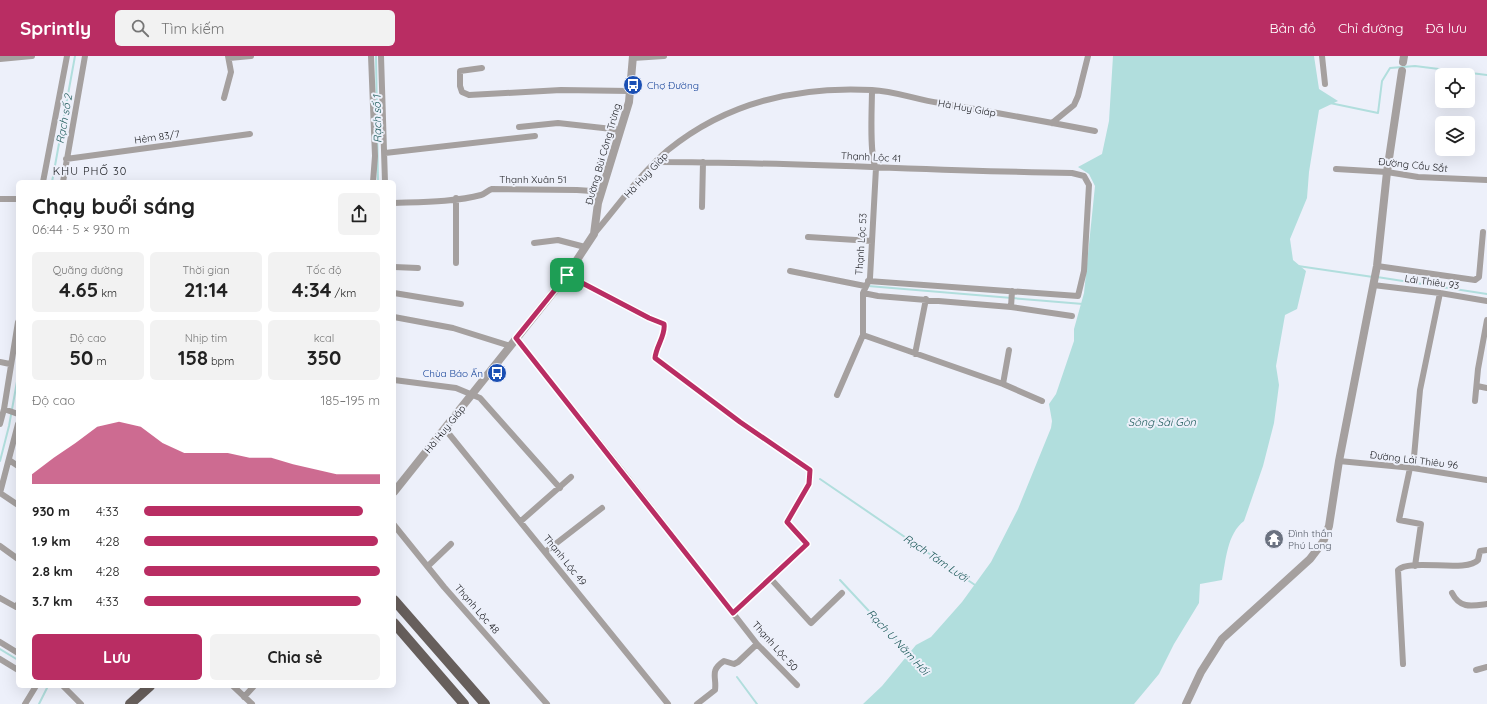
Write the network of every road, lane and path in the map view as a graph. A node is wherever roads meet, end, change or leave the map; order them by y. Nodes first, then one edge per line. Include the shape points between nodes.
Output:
1 (32, 56) edge
2 (67, 56) edge
3 (85, 56) edge
4 (251, 56) edge
5 (371, 56) edge
6 (381, 56) edge
7 (664, 56) edge
8 (1088, 56) edge
9 (1322, 56) edge
10 (228, 57) edge
11 (633, 57) edge
12 (0, 59) edge
13 (1403, 59) edge
14 (482, 68) dead end
15 (1402, 71) joint
16 (1325, 84) dead end
17 (872, 90) junction
18 (630, 91) junction
19 (224, 98) dead end
20 (1052, 123) junction
21 (519, 127) dead end
22 (621, 130) junction
23 (1095, 131) dead end
24 (250, 134) dead end
25 (535, 136) dead end
26 (385, 153) junction
27 (66, 159) junction
28 (657, 162) junction
29 (703, 162) junction
30 (875, 166) junction
31 (1336, 169) dead end
32 (1387, 172) junction
33 (43, 180) edge
34 (63, 180) edge
35 (373, 180) edge
36 (385, 180) edge
37 (1487, 180) edge
38 (601, 194) junction
39 (456, 198) junction
40 (16, 199) edge
41 (0, 200) edge
42 (396, 203) edge
43 (702, 207) dead end
44 (1483, 232) dead end
45 (594, 234) junction
46 (808, 237) dead end
47 (872, 241) junction
48 (534, 243) dead end
49 (586, 247) junction
50 (456, 263) dead end
51 (396, 267) edge
52 (418, 268) dead end
53 (1376, 269) junction
54 (790, 271) dead end
55 (567, 275) junction
56 (1374, 283) junction
57 (867, 284) junction
58 (1012, 291) junction
59 (1440, 292) junction
60 (396, 293) edge
61 (863, 293) junction
62 (926, 299) junction
63 (1487, 301) edge
64 (461, 304) dead end
65 (1011, 306) junction
66 (1072, 316) dead end
67 (396, 317) edge
68 (1487, 320) edge
69 (16, 332) edge
70 (863, 335) junction
71 (516, 338) junction
72 (510, 346) junction
73 (1009, 350) dead end
74 (915, 354) junction
75 (0, 362) edge
76 (10, 364) junction
77 (396, 380) edge
78 (1003, 384) junction
79 (1477, 386) junction
80 (1487, 388) edge
81 (473, 394) junction
82 (837, 395) dead end
83 (3, 397) edge
84 (1042, 401) dead end
85 (1475, 401) dead end
86 (4, 409) junction
87 (16, 413) edge
88 (0, 424) edge
89 (445, 429) junction
90 (16, 431) edge
91 (8, 460) junction
92 (1338, 461) junction
93 (16, 465) edge
94 (1411, 468) junction
95 (571, 478) dead end
96 (1487, 480) edge
97 (560, 488) junction
98 (396, 490) edge
99 (0, 493) edge
100 (16, 504) edge
101 (602, 508) dead end
102 (521, 521) junction
103 (396, 527) edge
104 (451, 544) dead end
105 (0, 546) edge
106 (1487, 550) edge
107 (545, 552) junction
108 (16, 558) edge
109 (428, 566) junction
110 (1415, 566) junction
111 (770, 578) junction
112 (842, 593) dead end
113 (1452, 593) dead end
114 (0, 598) edge
115 (396, 602) edge
116 (1487, 604) edge
117 (16, 607) edge
118 (733, 613) junction
119 (396, 625) edge
120 (0, 642) edge
121 (757, 644) junction
122 (16, 652) edge
123 (0, 659) edge
124 (1403, 664) dead end
125 (1487, 667) edge
126 (16, 669) edge
127 (1476, 670) dead end
128 (797, 685) dead end
129 (35, 688) edge
130 (65, 688) edge
131 (148, 688) edge
132 (235, 688) edge
133 (252, 688) edge
134 (244, 696) junction
135 (25, 704) edge
136 (81, 704) edge
137 (130, 704) edge
138 (252, 704) edge
139 (464, 704) edge
140 (485, 704) edge
141 (547, 704) edge
142 (668, 704) edge
143 (697, 704) edge
144 (1186, 704) edge

1 - 12 street
2 - 33 street
3 - 27 street
4 - 10 street
5 - 35 street via 375,156
6 - 26 street
7 - 11 street
8 - 20 street via 1074,105
9 - 16 street
10 - 19 street via 231,72
11 - 18 street, Đường Bùi Công Trừng
13 - 15 street
14 - 18 street via 460,71 462,92 469,95 561,90
15 - 32 street
17 - 20 street, Hà Huy Giáp
17 - 28 street, Hà Huy Giáp via 813,90 783,94 757,102 699,128 668,150
17 - 30 street, Thạnh Lộc 53
18 - 22 street, Đường Bùi Công Trừng
20 - 23 street, Hà Huy Giáp
21 - 22 street via 558,123
22 - 38 street, Đường Bùi Công Trừng
24 - 27 street, Hẻm 83/7
25 - 26 street
26 - 36 street
27 - 34 street
28 - 29 street, Thạnh Lộc 41
28 - 45 street, Hà Huy Giáp
29 - 30 street, Thạnh Lộc 41
29 - 43 street
30 - 47 street, Thạnh Lộc 53
30 - 58 street, Thạnh Lộc 41 via 1072,173 1084,176 1089,185 1084,271 1078,296
31 - 32 street, Đường Cầu Sắt
32 - 37 street, Đường Cầu Sắt via 1418,177
32 - 53 street
38 - 39 street, Thạnh Xuân 51 via 577,190 492,189 482,194
38 - 45 street, Đường Bùi Công Trừng
39 - 42 street, Thạnh Xuân 51
39 - 50 street
40 - 41 street
44 - 53 street via 1479,277 1475,280
45 - 49 street, Hà Huy Giáp
46 - 47 street
47 - 57 street, Thạnh Lộc 53
48 - 49 street via 558,240
49 - 55 street, Hà Huy Giáp
51 - 52 street
53 - 56 street
54 - 57 street
55 - 71 street, Hà Huy Giáp
55 - 111 street via 664,324 655,358 740,422 810,470 809,484 787,522 807,544
56 - 59 street, Lái Thiêu 93
56 - 92 street
57 - 58 street
57 - 61 street, Thạnh Lộc 53
58 - 65 street
59 - 63 street, Lái Thiêu 93
59 - 94 street via 1420,390
60 - 64 street
61 - 62 street
61 - 70 street, Thạnh Lộc 53
62 - 65 street
62 - 74 street
65 - 66 street
67 - 72 street via 453,328
68 - 79 street
69 - 76 street
70 - 74 street
70 - 82 street, Thạnh Lộc 53
71 - 72 street, Hà Huy Giáp
71 - 118 street, Thạnh Lộc 50
72 - 81 street, Hà Huy Giáp
73 - 78 street
74 - 78 street
75 - 76 street
76 - 83 street
77 - 81 street via 456,388
78 - 84 street
79 - 80 street
79 - 85 street
81 - 89 street, Hà Huy Giáp
81 - 97 street via 480,398
83 - 86 street
86 - 87 street
86 - 88 street
89 - 98 street, Hà Huy Giáp
89 - 102 street, Thạnh Lộc 49
90 - 91 street
91 - 93 street
91 - 99 street
92 - 94 street, Đường Lái Thiêu 96
92 - 144 street via 1329,526 1322,542 1310,559 1222,640 1201,672
94 - 96 street, Đường Lái Thiêu 96
94 - 110 street via 1399,520 1421,524
95 - 97 street
97 - 102 street
99 - 100 street
101 - 107 street
102 - 107 street, Thạnh Lộc 49
103 - 109 street, Thạnh Lộc 48
104 - 109 street
105 - 108 street
106 - 110 street via 1480,551 1478,560 1470,564
107 - 142 street, Thạnh Lộc 49
109 - 141 street, Thạnh Lộc 48
110 - 124 street via 1400,568 1397,576
111 - 112 street via 810,623
111 - 118 street
113 - 116 street via 1462,605 1468,607
114 - 117 street
115 - 140 main road
118 - 121 street, Thạnh Lộc 50
119 - 139 main road
120 - 122 street
121 - 128 street, Thạnh Lộc 50
121 - 143 street via 738,662 720,663 713,676 715,690
123 - 126 street
125 - 127 street
129 - 135 street
130 - 136 street
131 - 137 main road
132 - 134 street
133 - 134 street
134 - 138 street

